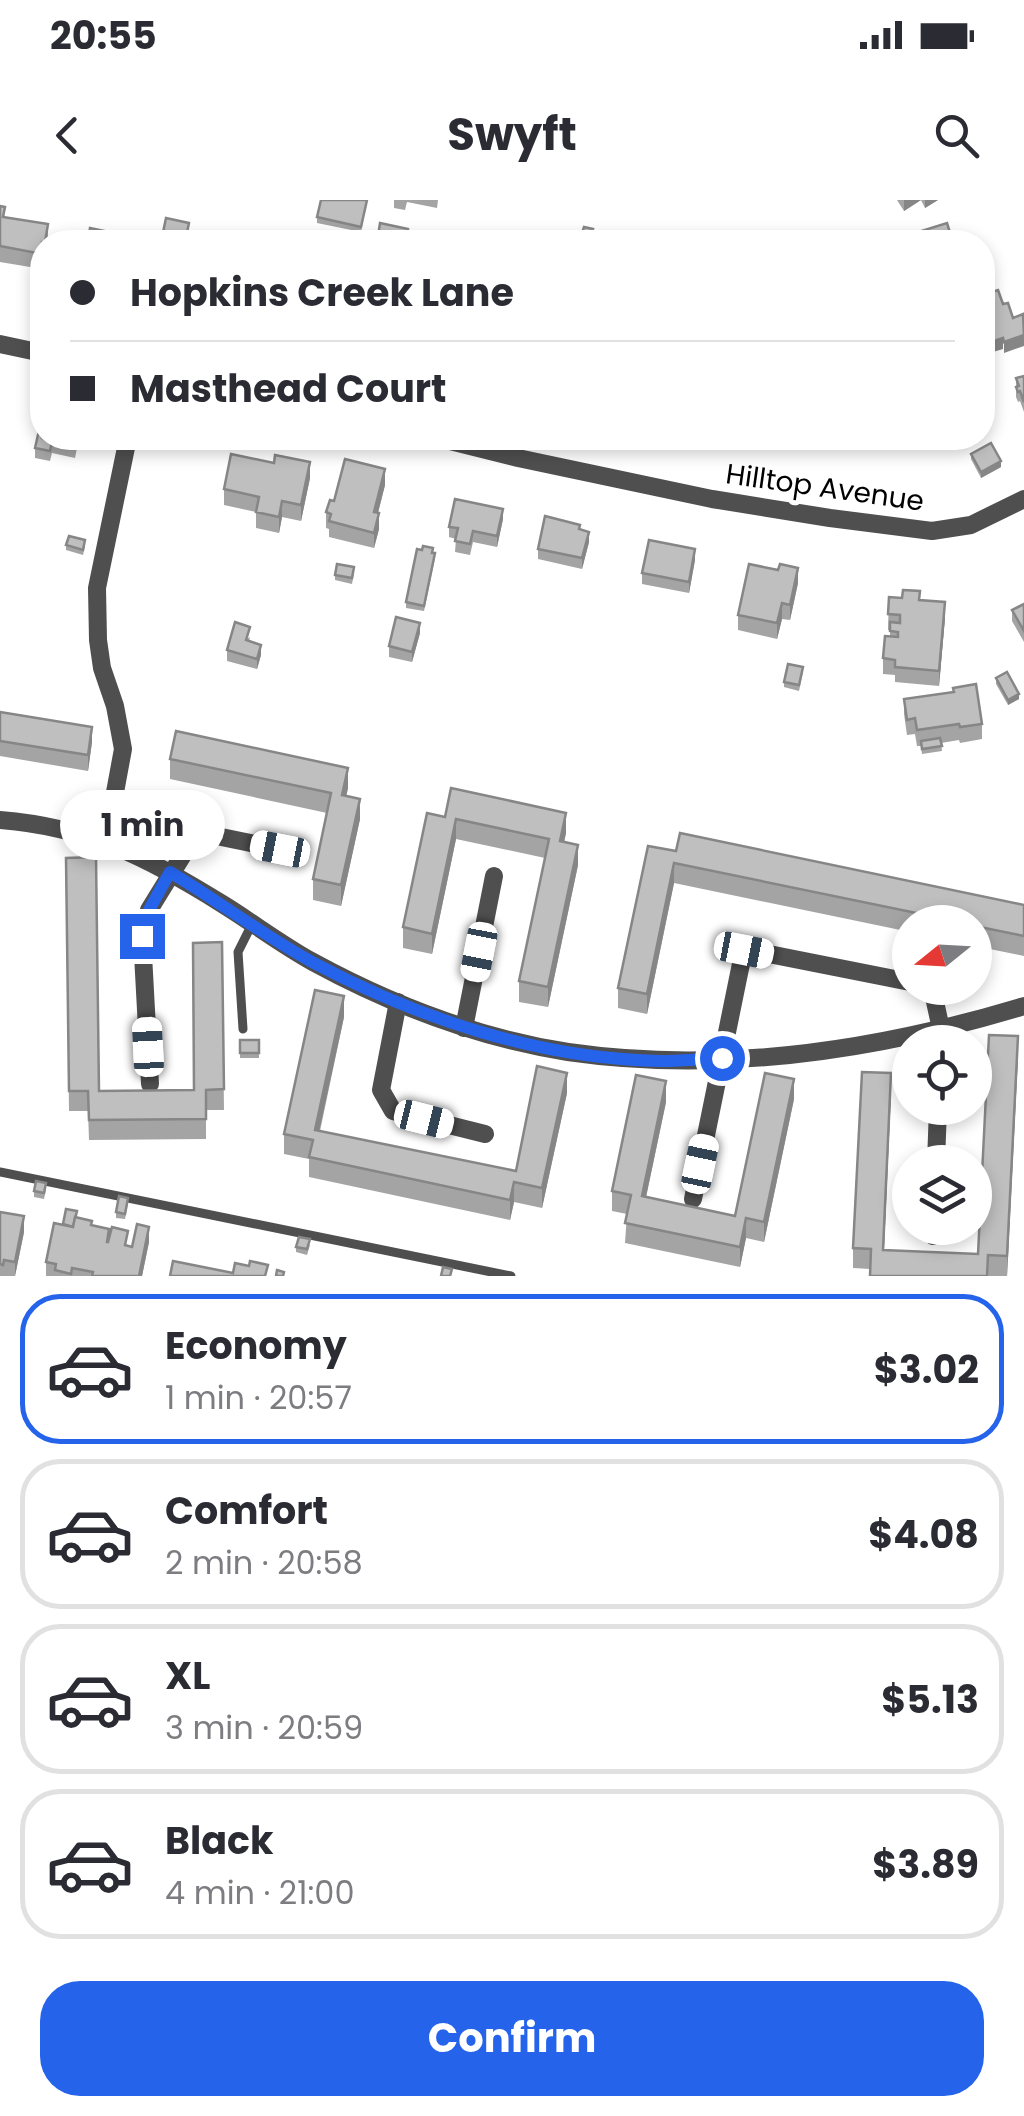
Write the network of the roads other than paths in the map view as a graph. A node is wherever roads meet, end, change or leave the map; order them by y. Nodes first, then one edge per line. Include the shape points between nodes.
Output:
1 (0, 344) edge
2 (30, 350) edge
3 (126, 450) edge
4 (485, 450) edge
5 (1024, 498) edge
6 (0, 820) edge
7 (106, 841) junction
8 (280, 849) dead end
9 (170, 872) junction
10 (494, 876) dead end
11 (252, 924) junction
12 (892, 979) edge
13 (398, 1002) junction
14 (1024, 1006) edge
15 (971, 1025) edge
16 (464, 1028) junction
17 (243, 1029) dead end
18 (892, 1042) edge
19 (722, 1058) junction
20 (150, 1084) dead end
21 (485, 1134) dead end
22 (0, 1172) edge
23 (693, 1199) dead end
24 (511, 1276) edge

1 - 2 street
3 - 7 street via 97,588 102,668 123,749
4 - 5 street, Hilltop Avenue via 712,499 932,530 971,525
6 - 7 street
7 - 9 street
8 - 9 street via 198,832
9 - 11 street
9 - 20 street via 142,936
10 - 16 street
11 - 13 street
11 - 17 lane via 238,952
12 - 19 street via 744,950
13 - 16 street
13 - 21 street via 381,1090 393,1112
14 - 15 street
16 - 19 street via 614,1058
18 - 19 street
19 - 23 street
22 - 24 lane

